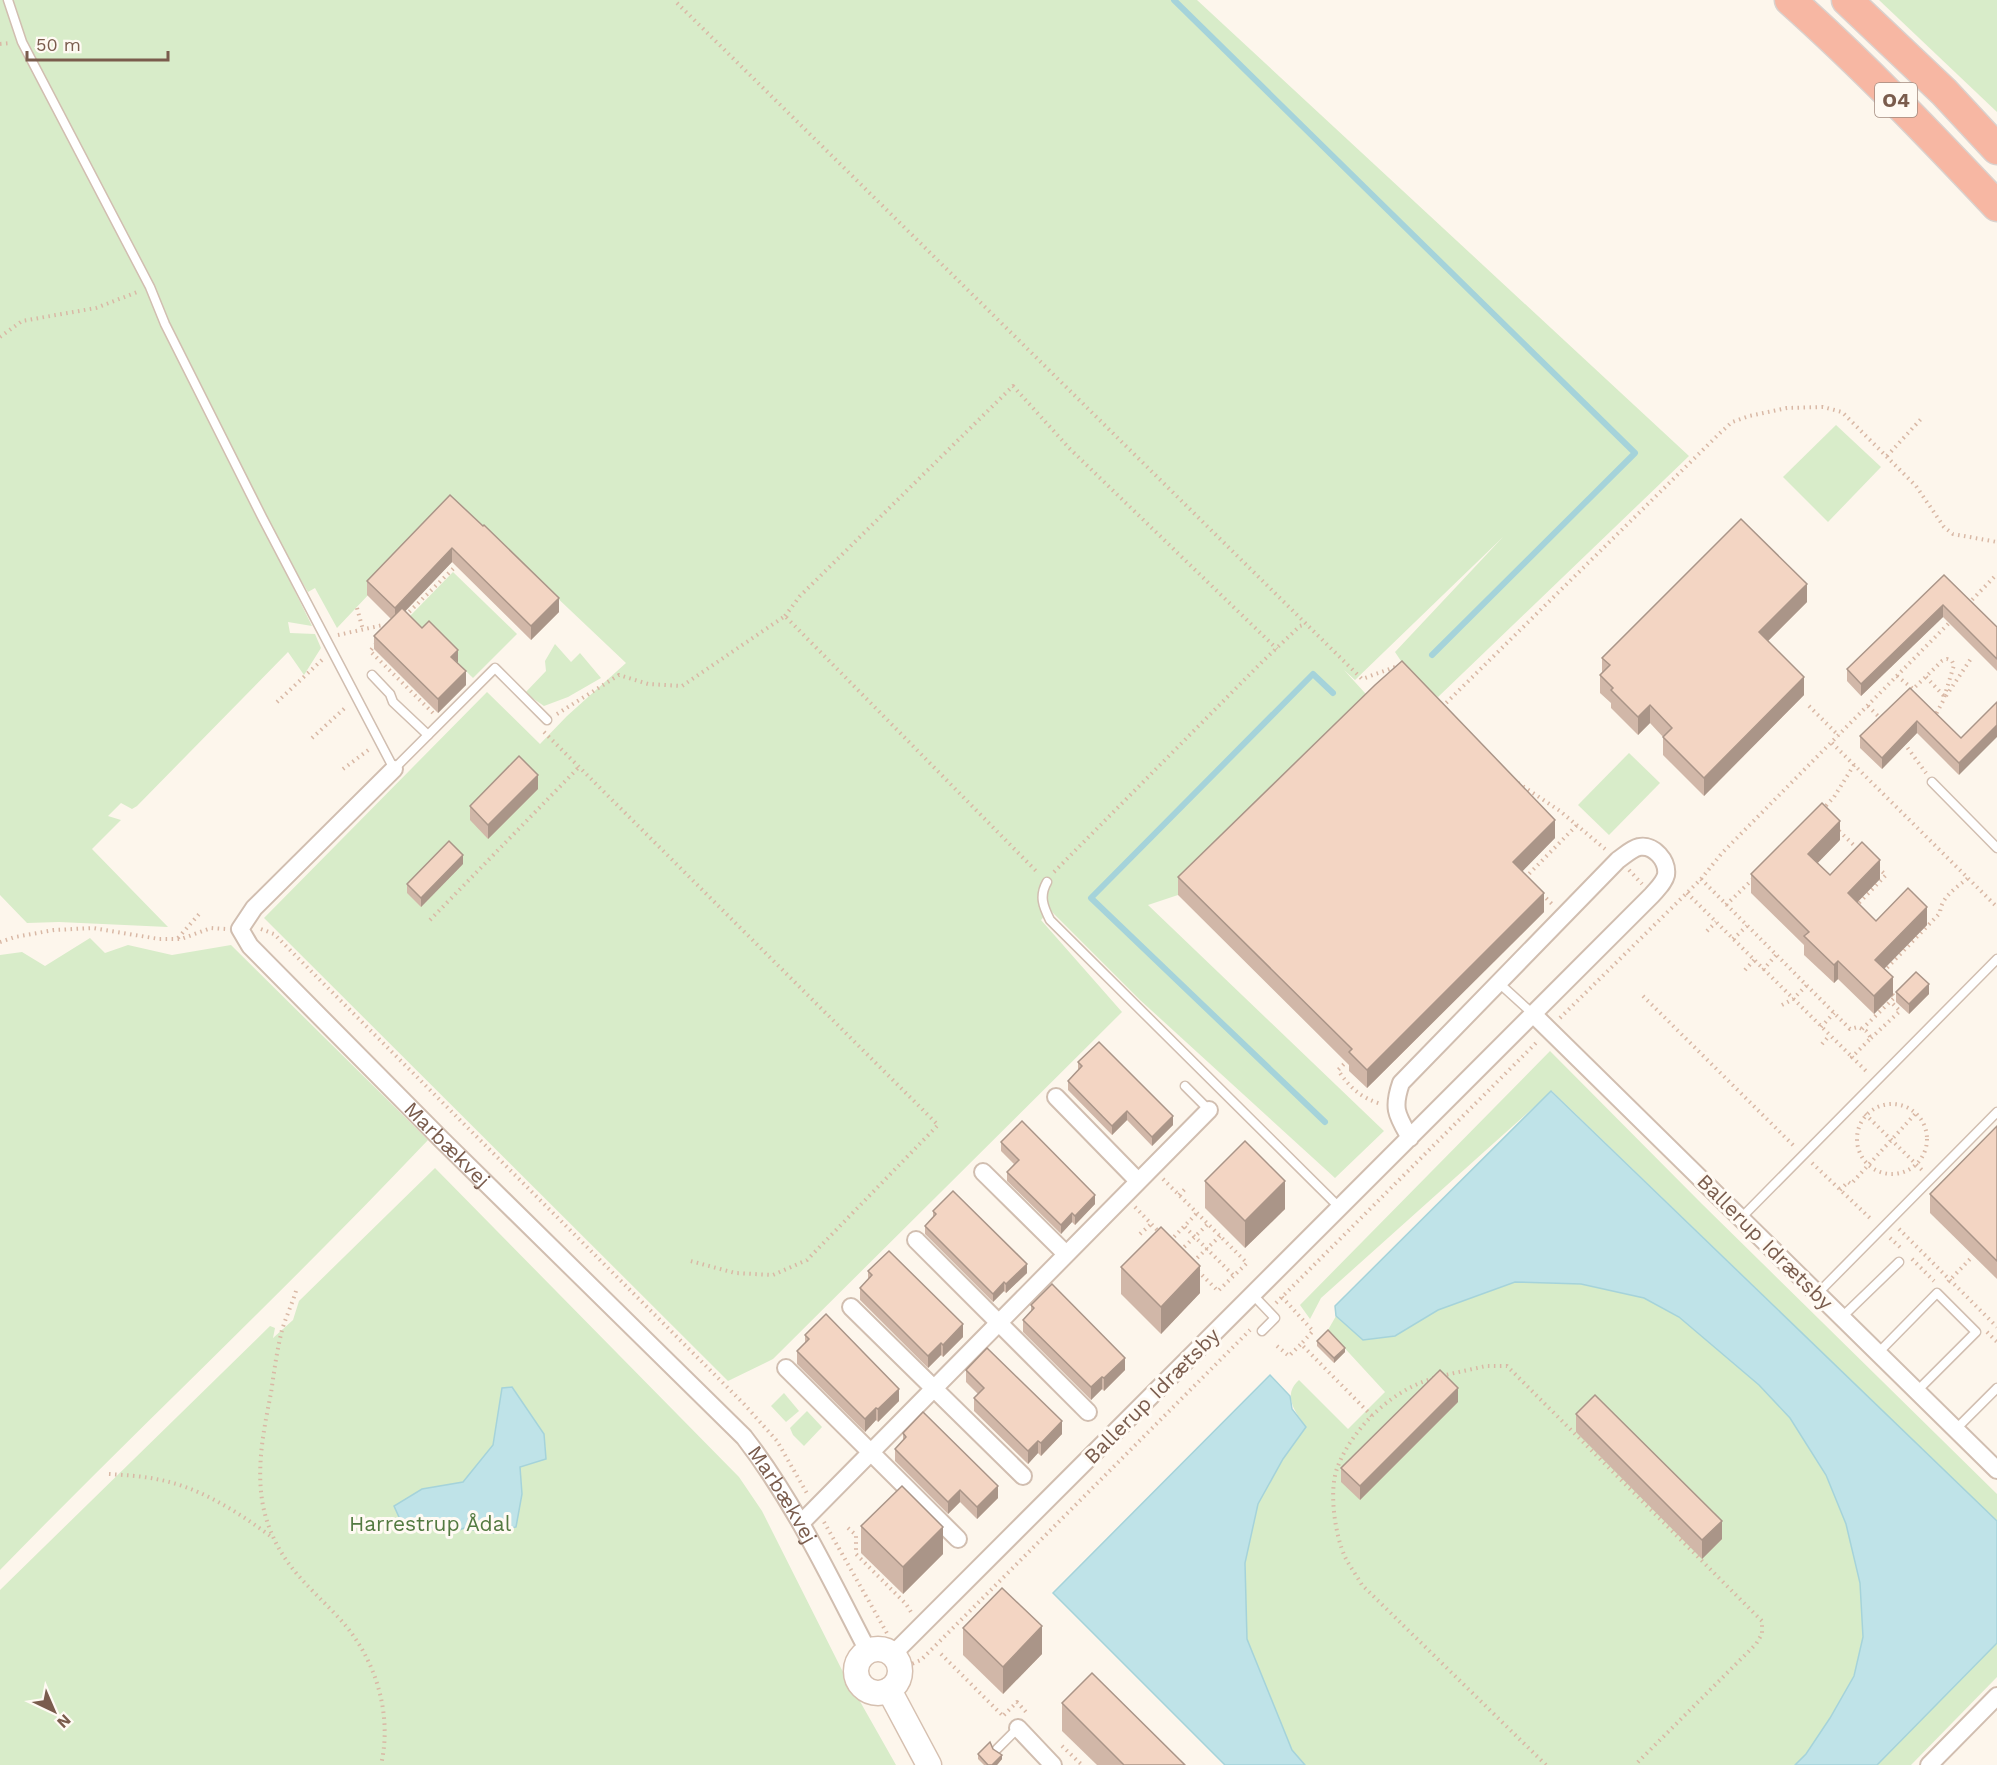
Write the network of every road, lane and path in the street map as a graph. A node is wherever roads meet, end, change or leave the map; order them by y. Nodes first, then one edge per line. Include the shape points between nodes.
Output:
1 (8, 0) edge
2 (1790, 0) edge
3 (1847, 0) edge
4 (678, 3) dead end
5 (1997, 149) edge
6 (1997, 206) edge
7 (150, 287) junction
8 (0, 337) edge
9 (1921, 419) dead end
10 (1887, 456) junction
11 (1997, 542) edge
12 (465, 557) edge
13 (1997, 574) edge
14 (357, 608) dead end
15 (1964, 608) edge
16 (784, 616) junction
17 (1955, 616) edge
18 (401, 621) edge
19 (1306, 624) junction
20 (363, 630) junction
21 (385, 636) edge
22 (326, 638) junction
23 (377, 643) edge
24 (1276, 649) junction
25 (332, 651) junction
26 (1972, 657) dead end
27 (1402, 674) edge
28 (372, 675) dead end
29 (1897, 676) junction
30 (1926, 677) junction
31 (1943, 698) junction
32 (358, 699) junction
33 (277, 702) dead end
34 (1809, 706) dead end
35 (1868, 706) junction
36 (1440, 710) edge
37 (1934, 717) edge
38 (548, 720) junction
39 (442, 722) junction
40 (1884, 722) edge
41 (428, 735) junction
42 (1839, 736) junction
43 (1897, 736) edge
44 (312, 738) dead end
45 (379, 740) junction
46 (1832, 743) junction
47 (1854, 765) junction
48 (579, 767) junction
49 (343, 769) dead end
50 (394, 769) junction
51 (1512, 779) edge
52 (1932, 782) joint
53 (1820, 812) edge
54 (1577, 825) junction
55 (1836, 828) edge
56 (1997, 848) edge
57 (1861, 852) edge
58 (1618, 860) junction
59 (1877, 867) edge
60 (1760, 871) edge
61 (1526, 878) junction
62 (1968, 878) junction
63 (1701, 879) junction
64 (1047, 882) junction
65 (1532, 884) edge
66 (1517, 886) edge
67 (1538, 890) edge
68 (1687, 893) junction
69 (1551, 903) dead end
70 (1726, 905) junction
71 (1997, 908) edge
72 (1852, 910) edge
73 (201, 912) dead end
74 (430, 920) dead end
75 (1716, 922) junction
76 (1747, 926) junction
77 (240, 929) junction
78 (1707, 932) dead end
79 (177, 939) junction
80 (1733, 939) junction
81 (0, 942) edge
82 (1776, 955) junction
83 (1997, 959) edge
84 (1754, 960) junction
85 (1745, 970) dead end
86 (1763, 970) junction
87 (1877, 978) edge
88 (1500, 984) junction
89 (1807, 985) junction
90 (1902, 990) edge
91 (1889, 991) edge
92 (1643, 996) dead end
93 (1895, 997) junction
94 (1793, 999) junction
95 (1890, 1001) junction
96 (1782, 1005) dead end
97 (1834, 1013) junction
98 (1534, 1015) junction
99 (1821, 1027) junction
100 (1549, 1029) junction
101 (1862, 1029) junction
102 (1830, 1035) junction
103 (1871, 1038) junction
104 (1822, 1044) dead end
105 (1354, 1053) edge
106 (1852, 1057) junction
107 (1876, 1082) junction
108 (1185, 1086) dead end
109 (1056, 1097) dead end
110 (1861, 1109) dead end
111 (1209, 1110) joint
112 (1397, 1110) junction
113 (1997, 1112) edge
114 (1916, 1113) junction
115 (1866, 1115) junction
116 (1410, 1138) junction
117 (1892, 1140) junction
118 (1803, 1155) junction
119 (1868, 1165) junction
120 (1916, 1165) junction
121 (1152, 1168) junction
122 (1922, 1171) dead end
123 (983, 1172) dead end
124 (1138, 1181) junction
125 (1186, 1188) dead end
126 (1840, 1190) junction
127 (1179, 1195) junction
128 (1124, 1196) junction
129 (1340, 1208) junction
130 (1197, 1213) junction
131 (1866, 1214) junction
132 (1741, 1218) junction
133 (1890, 1220) junction
134 (1151, 1224) junction
135 (1208, 1224) junction
136 (1185, 1227) junction
137 (1881, 1229) junction
138 (1140, 1234) dead end
139 (1220, 1236) junction
140 (1195, 1237) junction
141 (916, 1240) dead end
142 (1169, 1242) junction
143 (1207, 1248) junction
144 (1179, 1252) junction
145 (1066, 1254) junction
146 (1971, 1258) dead end
147 (687, 1260) dead end
148 (1899, 1262) dead end
149 (1191, 1264) junction
150 (1234, 1276) junction
151 (1953, 1276) dead end
152 (1942, 1288) dead end
153 (296, 1291) dead end
154 (1818, 1293) junction
155 (1253, 1295) junction
156 (1282, 1297) junction
157 (851, 1307) dead end
158 (1269, 1311) junction
159 (1842, 1317) junction
160 (999, 1323) junction
161 (1981, 1326) dead end
162 (1997, 1327) edge
163 (1262, 1331) dead end
164 (1997, 1342) edge
165 (1301, 1344) junction
166 (1277, 1346) dead end
167 (1878, 1353) junction
168 (786, 1368) dead end
169 (1997, 1388) edge
170 (934, 1389) junction
171 (1917, 1391) junction
172 (1088, 1412) dead end
173 (1372, 1416) junction
174 (1956, 1429) junction
175 (871, 1453) junction
176 (1996, 1467) edge
177 (109, 1474) dead end
178 (1023, 1476) dead end
179 (801, 1523) junction
180 (848, 1528) dead end
181 (274, 1539) junction
182 (958, 1539) dead end
183 (911, 1613) dead end
184 (868, 1651) junction
185 (941, 1654) dead end
186 (897, 1661) junction
187 (889, 1690) junction
188 (1997, 1696) edge
189 (1018, 1728) junction
190 (998, 1749) edge
191 (381, 1765) edge
192 (929, 1765) edge
193 (1053, 1765) edge
194 (1546, 1765) edge
195 (1635, 1765) edge
196 (1929, 1765) edge

1 - 7 lane via 22,42
2 - 6 highway, O4 via 1918,122
3 - 5 highway, O4 via 1944,92
4 - 19 path
7 - 8 path via 96,308 22,321
7 - 22 lane via 175,345
9 - 10 path
10 - 11 path via 1953,534
10 - 36 path via 1842,412 1832,409 1787,408 1732,422
12 - 18 path
13 - 15 path
14 - 20 path
16 - 24 path via 1013,386 1070,449
16 - 38 path via 682,686 648,684 619,675
16 - 64 path
17 - 29 path
19 - 24 path
19 - 27 path via 1362,679 1395,667
20 - 21 path via 383,625 393,629
20 - 22 path
22 - 25 lane
23 - 39 path via 370,651
24 - 64 path
25 - 32 lane
25 - 33 path
26 - 31 path
28 - 41 lane via 393,702
29 - 30 path via 1913,689
29 - 35 path
30 - 31 path
30 - 31 path via 1942,661 1952,661
31 - 37 path
32 - 44 path
32 - 45 lane
34 - 42 path
35 - 40 path
35 - 42 path
38 - 39 lane via 495,668
38 - 48 path via 543,731
39 - 41 lane
41 - 50 lane
42 - 46 path
43 - 52 path
45 - 49 path
45 - 50 lane
46 - 47 path
46 - 63 path
47 - 53 path
47 - 62 path
48 - 74 path
48 - 147 path via 938,1125 807,1260 773,1275 735,1274
50 - 77 street via 254,908
51 - 54 path
52 - 56 lane
54 - 58 path
54 - 61 path
55 - 57 path
58 - 88 street, Ballerup Idrætsby
58 - 98 street, Ballerup Idrætsby via 1640,847 1649,848 1665,864 1663,884
59 - 72 path via 1886,875
60 - 70 path
61 - 65 path
61 - 66 path
62 - 71 path
62 - 87 path via 1945,898 1940,913
63 - 68 path
63 - 70 path
64 - 129 lane via 1042,891 1050,920
67 - 69 path
68 - 75 path
68 - 100 path
70 - 76 path
73 - 79 path
75 - 78 path
75 - 80 path
76 - 80 path
76 - 82 path
77 - 79 path via 211,928
77 - 179 street, Marbækvej via 250,946 441,1139 744,1437 771,1472
79 - 81 path via 93,928 54,930
80 - 84 path
82 - 86 path
82 - 89 path
83 - 107 lane
84 - 85 path
84 - 86 path
86 - 94 path
88 - 98 lane
88 - 112 street, Ballerup Idrætsby via 1401,1083 1395,1100
89 - 94 path
89 - 97 path
90 - 93 path
91 - 93 path
92 - 118 path
93 - 95 path
94 - 96 path
94 - 99 path
95 - 101 path
95 - 103 path via 1900,1011
97 - 99 path
97 - 101 path via 1850,1029
98 - 100 street, Ballerup Idrætsby
98 - 116 street, Ballerup Idrætsby
99 - 102 path
100 - 132 street, Ballerup Idrætsby
100 - 156 path
101 - 103 path
102 - 104 path
102 - 106 path
103 - 106 path
105 - 112 path via 1338,1070 1348,1085 1368,1100
106 - 107 path
107 - 118 lane
108 - 111 lane
109 - 124 street
110 - 115 path
111 - 121 street
112 - 116 street
113 - 133 lane
114 - 115 path via 1891,1104
114 - 117 path
114 - 120 path via 1927,1139
115 - 117 path
115 - 119 path via 1857,1137 1860,1155
116 - 129 street, Ballerup Idrætsby
117 - 119 path
117 - 120 path
118 - 126 path
118 - 132 lane
119 - 120 path via 1883,1174 1895,1174
119 - 126 path
120 - 122 path
121 - 124 street
121 - 127 path
123 - 145 street
124 - 128 street
125 - 127 path
126 - 131 path
127 - 130 path
128 - 134 path
128 - 145 street
129 - 155 street, Ballerup Idrætsby
130 - 135 path
130 - 136 path
131 - 133 path
131 - 137 path
132 - 154 street, Ballerup Idrætsby
133 - 137 lane
133 - 162 path
134 - 138 path
134 - 142 path
135 - 139 path
135 - 140 path
136 - 140 path
136 - 142 path
137 - 152 path
137 - 154 lane
139 - 143 path
139 - 150 path via 1247,1263
140 - 143 path
140 - 144 path
141 - 160 street
142 - 144 path
143 - 149 path
143 - 150 path
144 - 149 path
145 - 160 street
146 - 151 path
148 - 159 lane
149 - 150 path via 1218,1291
153 - 181 path via 282,1330 260,1449 264,1506
154 - 159 street, Ballerup Idrætsby
155 - 158 lane
155 - 186 street, Ballerup Idrætsby
156 - 158 path
156 - 165 path via 1313,1331
157 - 170 street
158 - 163 lane via 1275,1318
158 - 186 path via 921,1660
159 - 167 street, Ballerup Idrætsby
160 - 170 street
160 - 172 street
161 - 164 path
165 - 166 path via 1289,1356
165 - 173 path
167 - 171 street, Ballerup Idrætsby
167 - 171 lane via 1937,1293 1976,1332
168 - 175 street
169 - 174 lane
170 - 175 street
170 - 178 street
171 - 174 street, Ballerup Idrætsby
173 - 194 path via 1355,1435 1337,1467 1336,1528 1344,1556 1362,1585
173 - 195 path via 1397,1394 1424,1381 1452,1372 1507,1366 1762,1621 1762,1634 1755,1644
174 - 176 street, Ballerup Idrætsby
175 - 179 street
175 - 182 street
177 - 181 path via 157,1479 193,1490
179 - 184 street, Marbækvej
180 - 183 path via 856,1535 856,1554
181 - 191 path via 294,1573 339,1618 371,1665 384,1715
184 - 186 street via 883,1649
184 - 187 street via 857,1665 860,1682 874,1692
185 - 189 path via 1006,1719 1008,1726
186 - 187 street via 900,1676
187 - 192 street
188 - 196 street
189 - 190 lane
189 - 193 street

